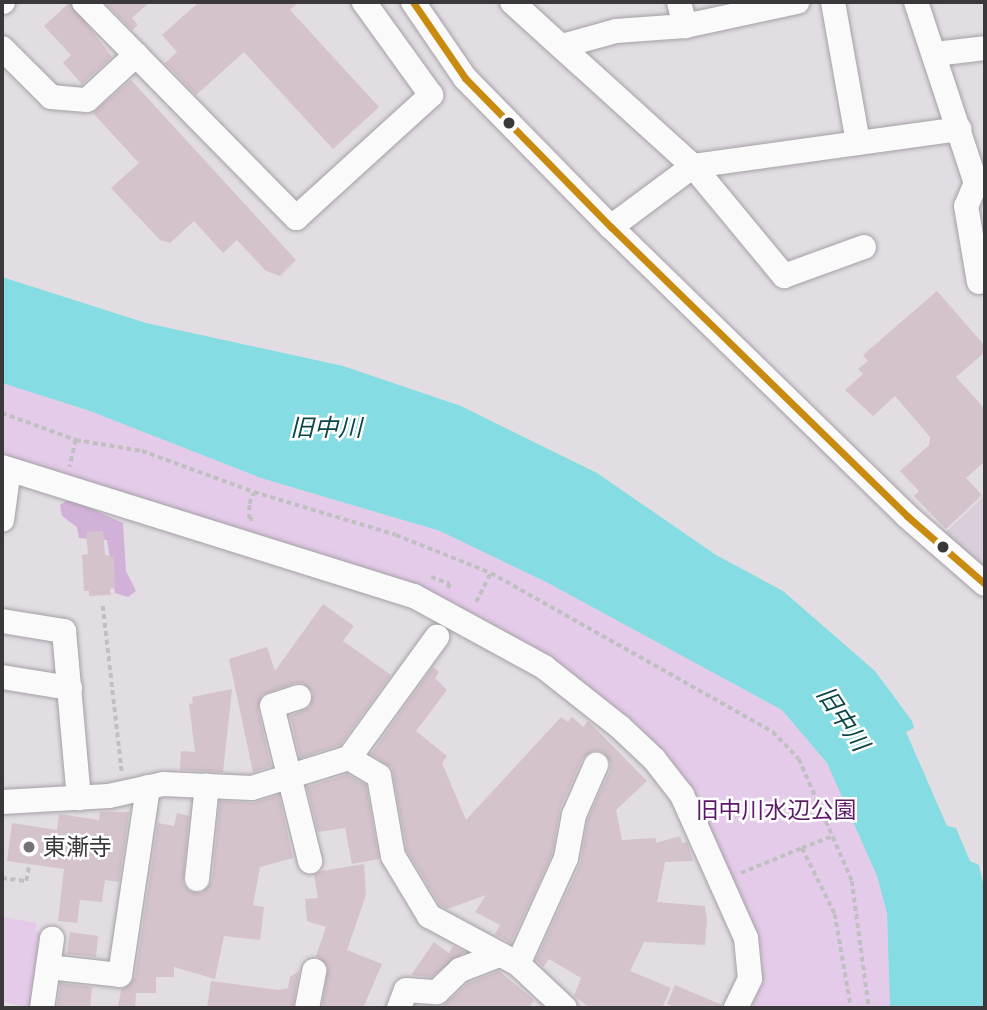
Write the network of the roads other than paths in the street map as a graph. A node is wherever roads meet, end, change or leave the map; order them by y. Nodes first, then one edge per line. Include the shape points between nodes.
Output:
1 (83, 2) edge
2 (364, 2) edge
3 (413, 2) edge
4 (512, 2) edge
5 (678, 2) edge
6 (797, 2) edge
7 (833, 2) edge
8 (916, 2) edge
9 (685, 26) junction
10 (430, 27) junction
11 (392, 41) junction
12 (562, 46) junction
13 (2, 48) edge
14 (985, 48) edge
15 (935, 54) junction
16 (136, 55) junction
17 (959, 130) junction
18 (858, 143) junction
19 (693, 166) junction
20 (981, 183) edge
21 (611, 227) junction
22 (864, 247) dead end
23 (979, 282) dead end
24 (6, 468) edge
25 (2, 520) edge
26 (985, 584) edge
27 (2, 621) edge
28 (437, 637) dead end
29 (2, 677) edge
30 (70, 688) junction
31 (299, 697) dead end
32 (349, 758) junction
33 (596, 765) dead end
34 (292, 775) junction
35 (135, 786) junction
36 (207, 786) junction
37 (79, 798) junction
38 (2, 803) edge
39 (310, 861) dead end
40 (197, 879) dead end
41 (52, 939) dead end
42 (507, 960) junction
43 (48, 967) junction
44 (314, 971) dead end
45 (42, 1008) edge
46 (307, 1008) edge
47 (400, 1008) edge
48 (565, 1008) edge
49 (736, 1008) edge

1 - 16 street
2 - 11 street
3 - 10 street
4 - 12 street
5 - 9 street
6 - 9 street
7 - 18 street
8 - 15 street
9 - 12 street via 616,31
10 - 11 street
10 - 21 street via 465,78
11 - 16 street via 431,94 296,218
12 - 19 street
13 - 16 street via 51,97 87,100
14 - 15 street
15 - 17 street
17 - 18 street
17 - 20 street
18 - 19 street
19 - 21 street
19 - 22 street via 784,276
20 - 23 street via 966,206
21 - 26 street via 907,516
24 - 25 street
24 - 49 street via 414,596 544,667 654,759 682,795 723,881 751,958 750,979
27 - 30 street via 64,631
28 - 32 street
29 - 30 street
30 - 37 street
31 - 34 street via 272,706
32 - 34 street
32 - 42 street via 379,776 393,856 429,916
33 - 42 street via 574,814 566,858
34 - 36 street via 252,788
34 - 39 street
35 - 36 street
35 - 37 street
35 - 43 street via 120,975
36 - 40 street
37 - 38 street
41 - 43 street
42 - 47 street via 460,970 437,992 406,990
42 - 48 street
43 - 45 street
44 - 46 street

